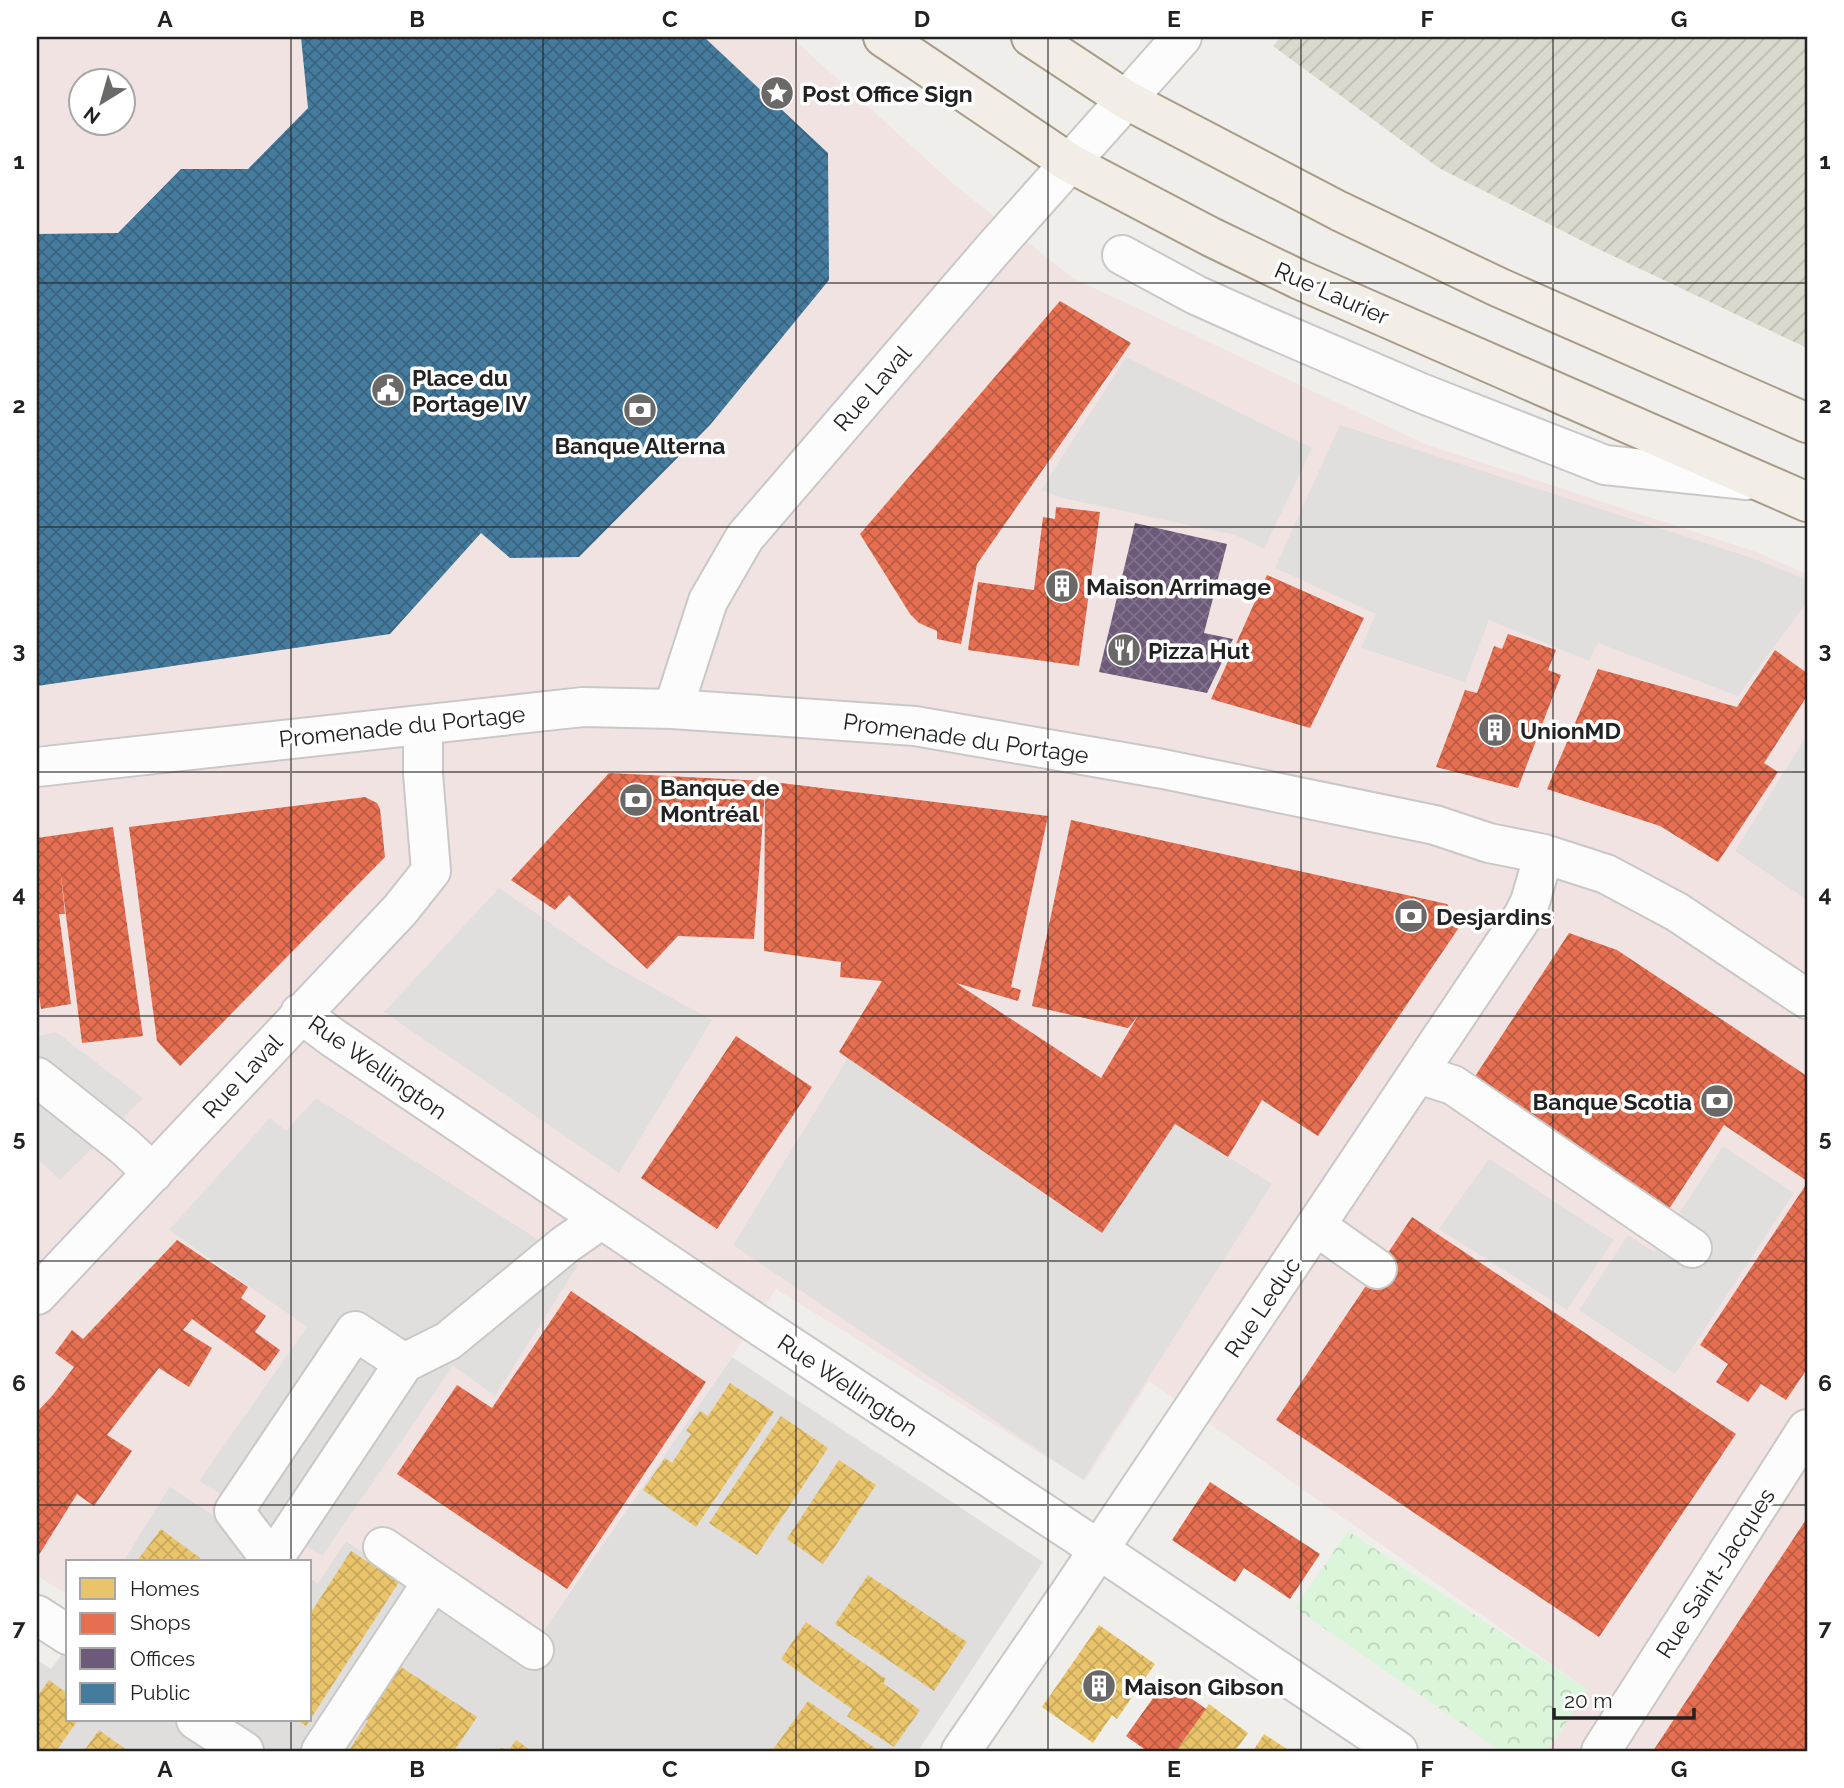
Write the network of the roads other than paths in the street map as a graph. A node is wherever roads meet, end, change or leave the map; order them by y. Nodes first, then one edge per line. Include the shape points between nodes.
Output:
1 (883, 37) edge
2 (1031, 37) edge
3 (1182, 37) edge
4 (1125, 99) junction
5 (1068, 162) junction
6 (1122, 255) dead end
7 (1807, 423) edge
8 (1760, 482) junction
9 (1807, 502) edge
10 (673, 709) junction
11 (423, 725) junction
12 (37, 768) edge
13 (1544, 854) junction
14 (1807, 999) edge
15 (300, 1013) junction
16 (1418, 1074) junction
17 (37, 1077) edge
18 (153, 1173) junction
19 (601, 1219) junction
20 (1316, 1226) junction
21 (1692, 1248) dead end
22 (1377, 1269) dead end
23 (37, 1295) edge
24 (404, 1363) junction
25 (1807, 1429) edge
26 (383, 1546) dead end
27 (1098, 1549) junction
28 (271, 1560) edge
29 (273, 1560) edge
30 (433, 1581) junction
31 (37, 1615) edge
32 (66, 1634) edge
33 (534, 1650) dead end
34 (200, 1722) edge
35 (244, 1751) edge
36 (321, 1751) edge
37 (961, 1751) edge
38 (1398, 1751) edge
39 (1601, 1751) edge

1 - 5 main road, Rue Laurier
2 - 4 main road
3 - 4 street, Rue Laval
4 - 5 street, Rue Laval
4 - 7 main road via 1339,211 1498,287
5 - 8 main road, Rue Laurier via 1298,279
5 - 10 street, Rue Laval via 745,537 708,601
6 - 8 street via 1196,295 1297,340 1605,465
8 - 9 main road, Rue Laurier
10 - 11 street, Promenade du Portage via 559,708
10 - 13 street, Promenade du Portage via 915,726 1163,769 1435,825
11 - 12 street, Promenade du Portage
11 - 15 street, Rue Laval via 431,871 400,910
13 - 14 street, Promenade du Portage via 1606,874 1640,891
13 - 16 street, Rue Leduc via 1523,916
15 - 18 street, Rue Laval
15 - 19 street, Rue Wellington
16 - 20 street, Rue Leduc
16 - 21 street via 1453,1085
17 - 18 street
18 - 23 street, Rue Laval
19 - 24 street via 448,1341
19 - 27 street, Rue Wellington
20 - 22 street
20 - 27 street, Rue Leduc
24 - 28 street via 355,1331 234,1511
24 - 29 street
25 - 39 street, Rue Saint-Jacques
26 - 30 street
27 - 37 street, Rue Leduc
27 - 38 street, Rue Wellington
30 - 33 street
30 - 36 street
31 - 32 street
34 - 35 street

